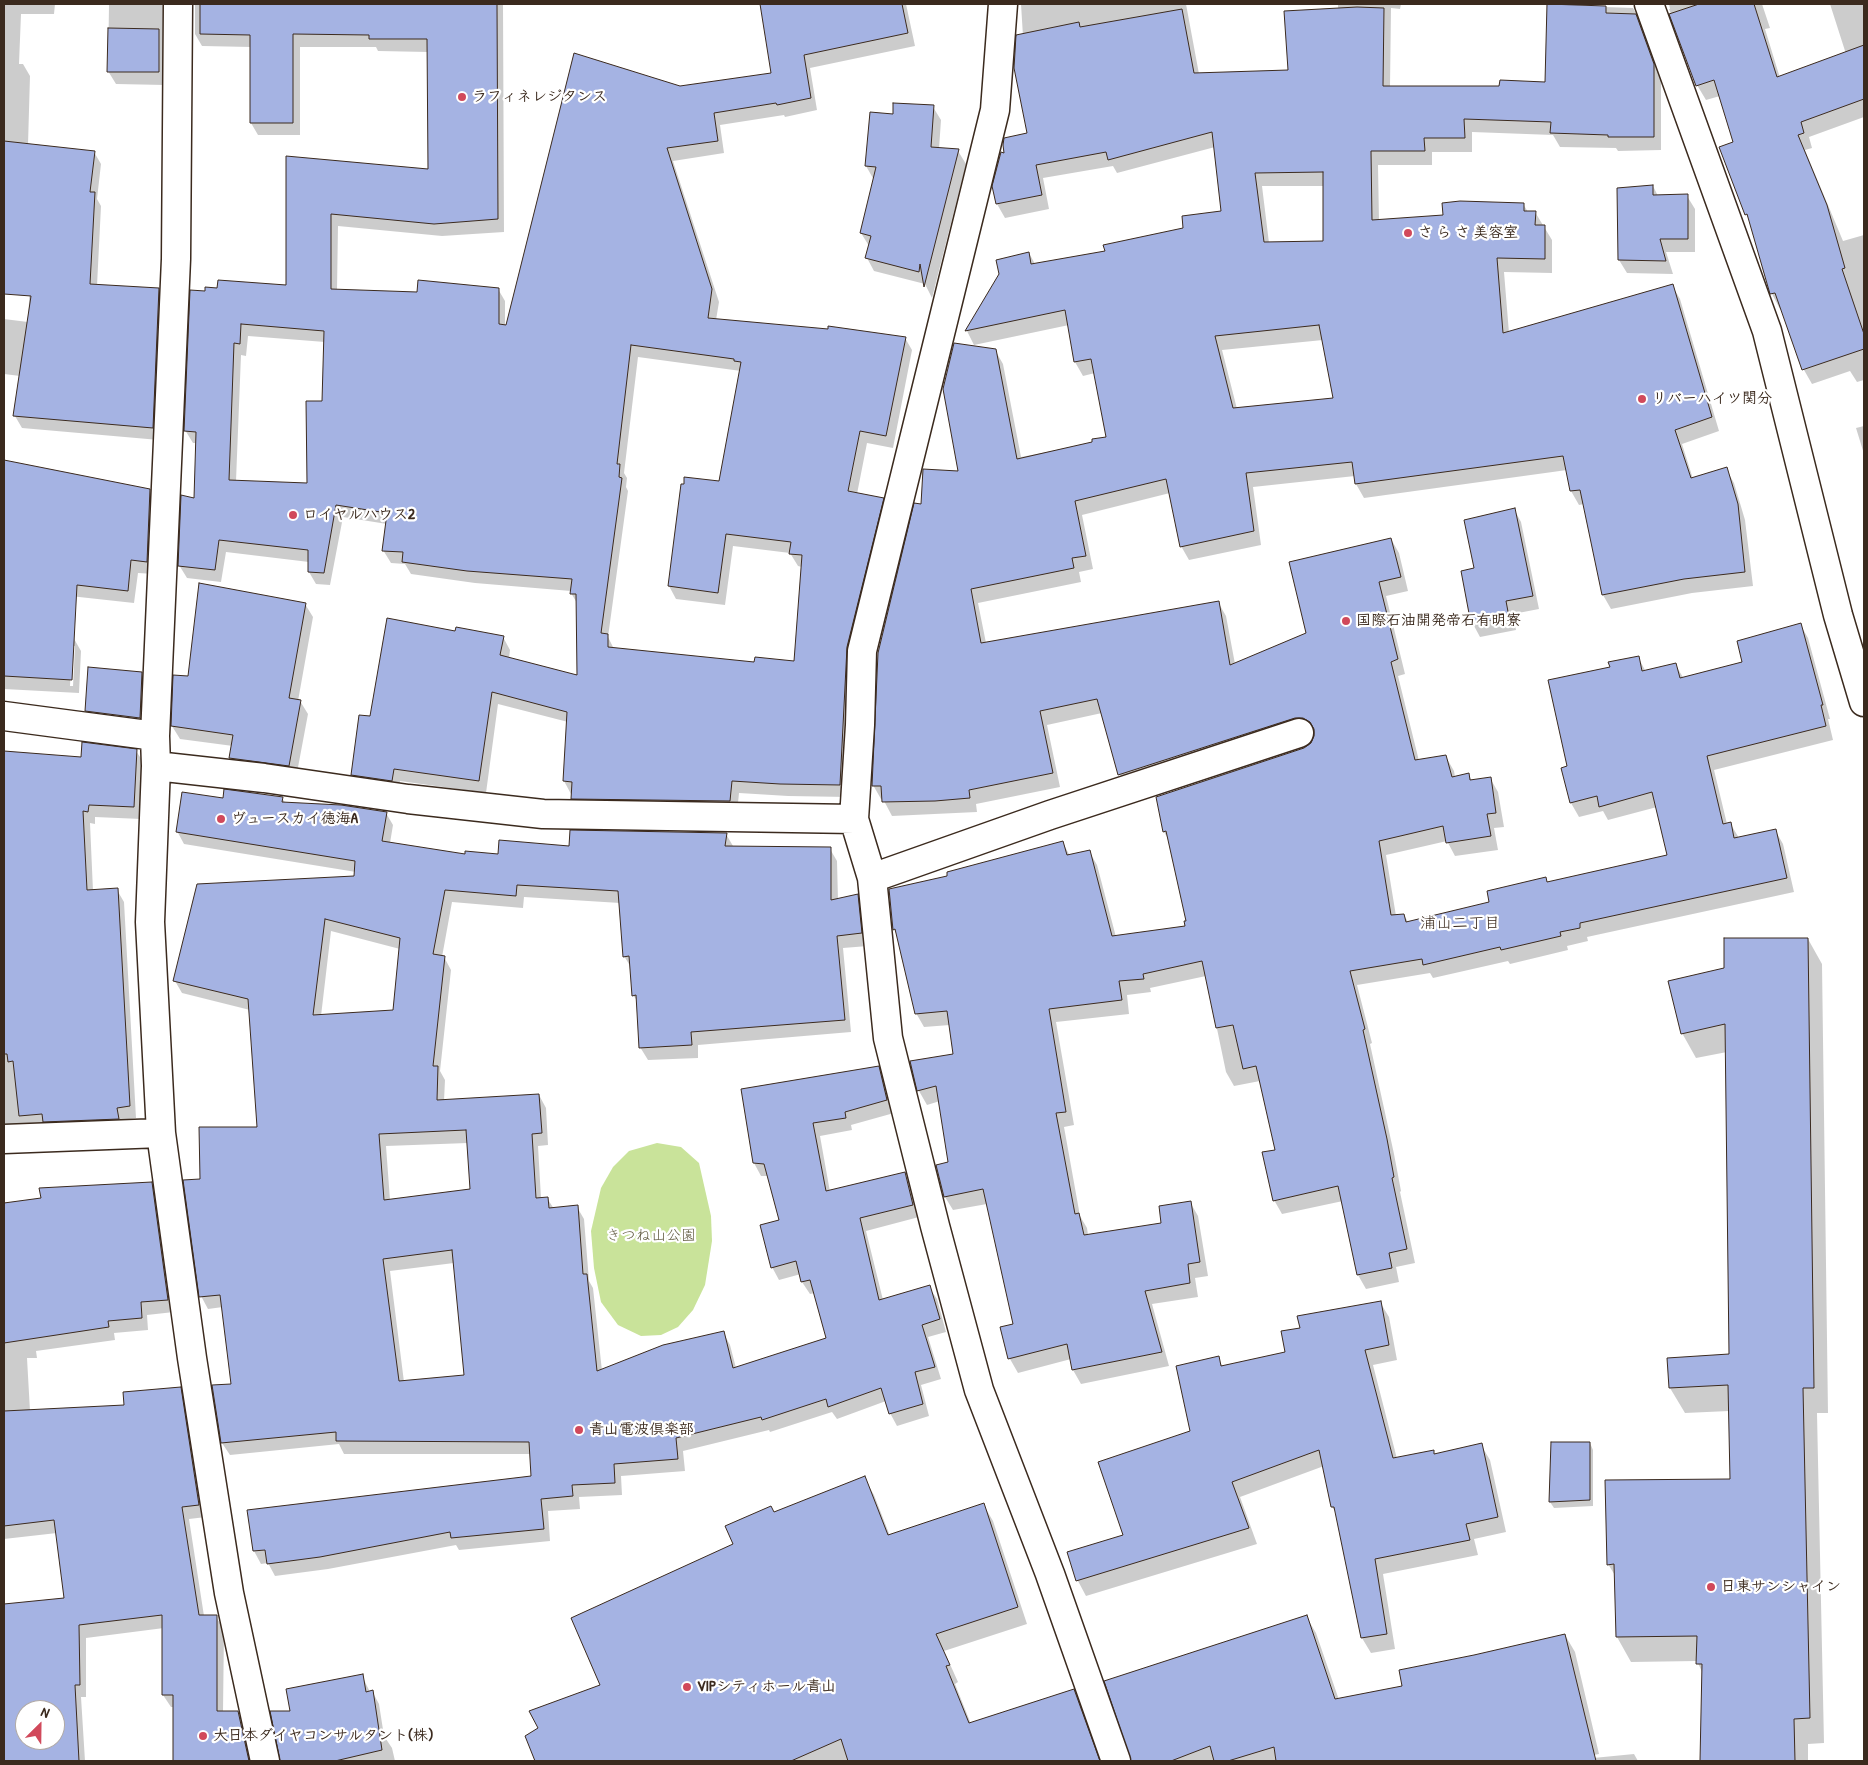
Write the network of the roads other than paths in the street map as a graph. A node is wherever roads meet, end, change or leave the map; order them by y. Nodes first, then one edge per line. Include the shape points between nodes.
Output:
1 (178, 4) edge
2 (1003, 4) edge
3 (1649, 4) edge
4 (1864, 702) edge
5 (4, 716) edge
6 (1298, 733) dead end
7 (155, 736) junction
8 (156, 766) junction
9 (854, 818) junction
10 (872, 878) junction
11 (161, 1133) junction
12 (4, 1139) edge
13 (265, 1761) edge
14 (1116, 1761) edge

1 - 7 street via 176,260
2 - 9 street via 995,110 862,650
3 - 4 street via 1767,330 1838,615
5 - 7 street
6 - 10 street
7 - 8 street
8 - 9 street via 543,814
8 - 11 street via 150,922
9 - 10 street
10 - 14 street via 888,1038 979,1390 1050,1574
11 - 12 street
11 - 13 street via 227,1584

